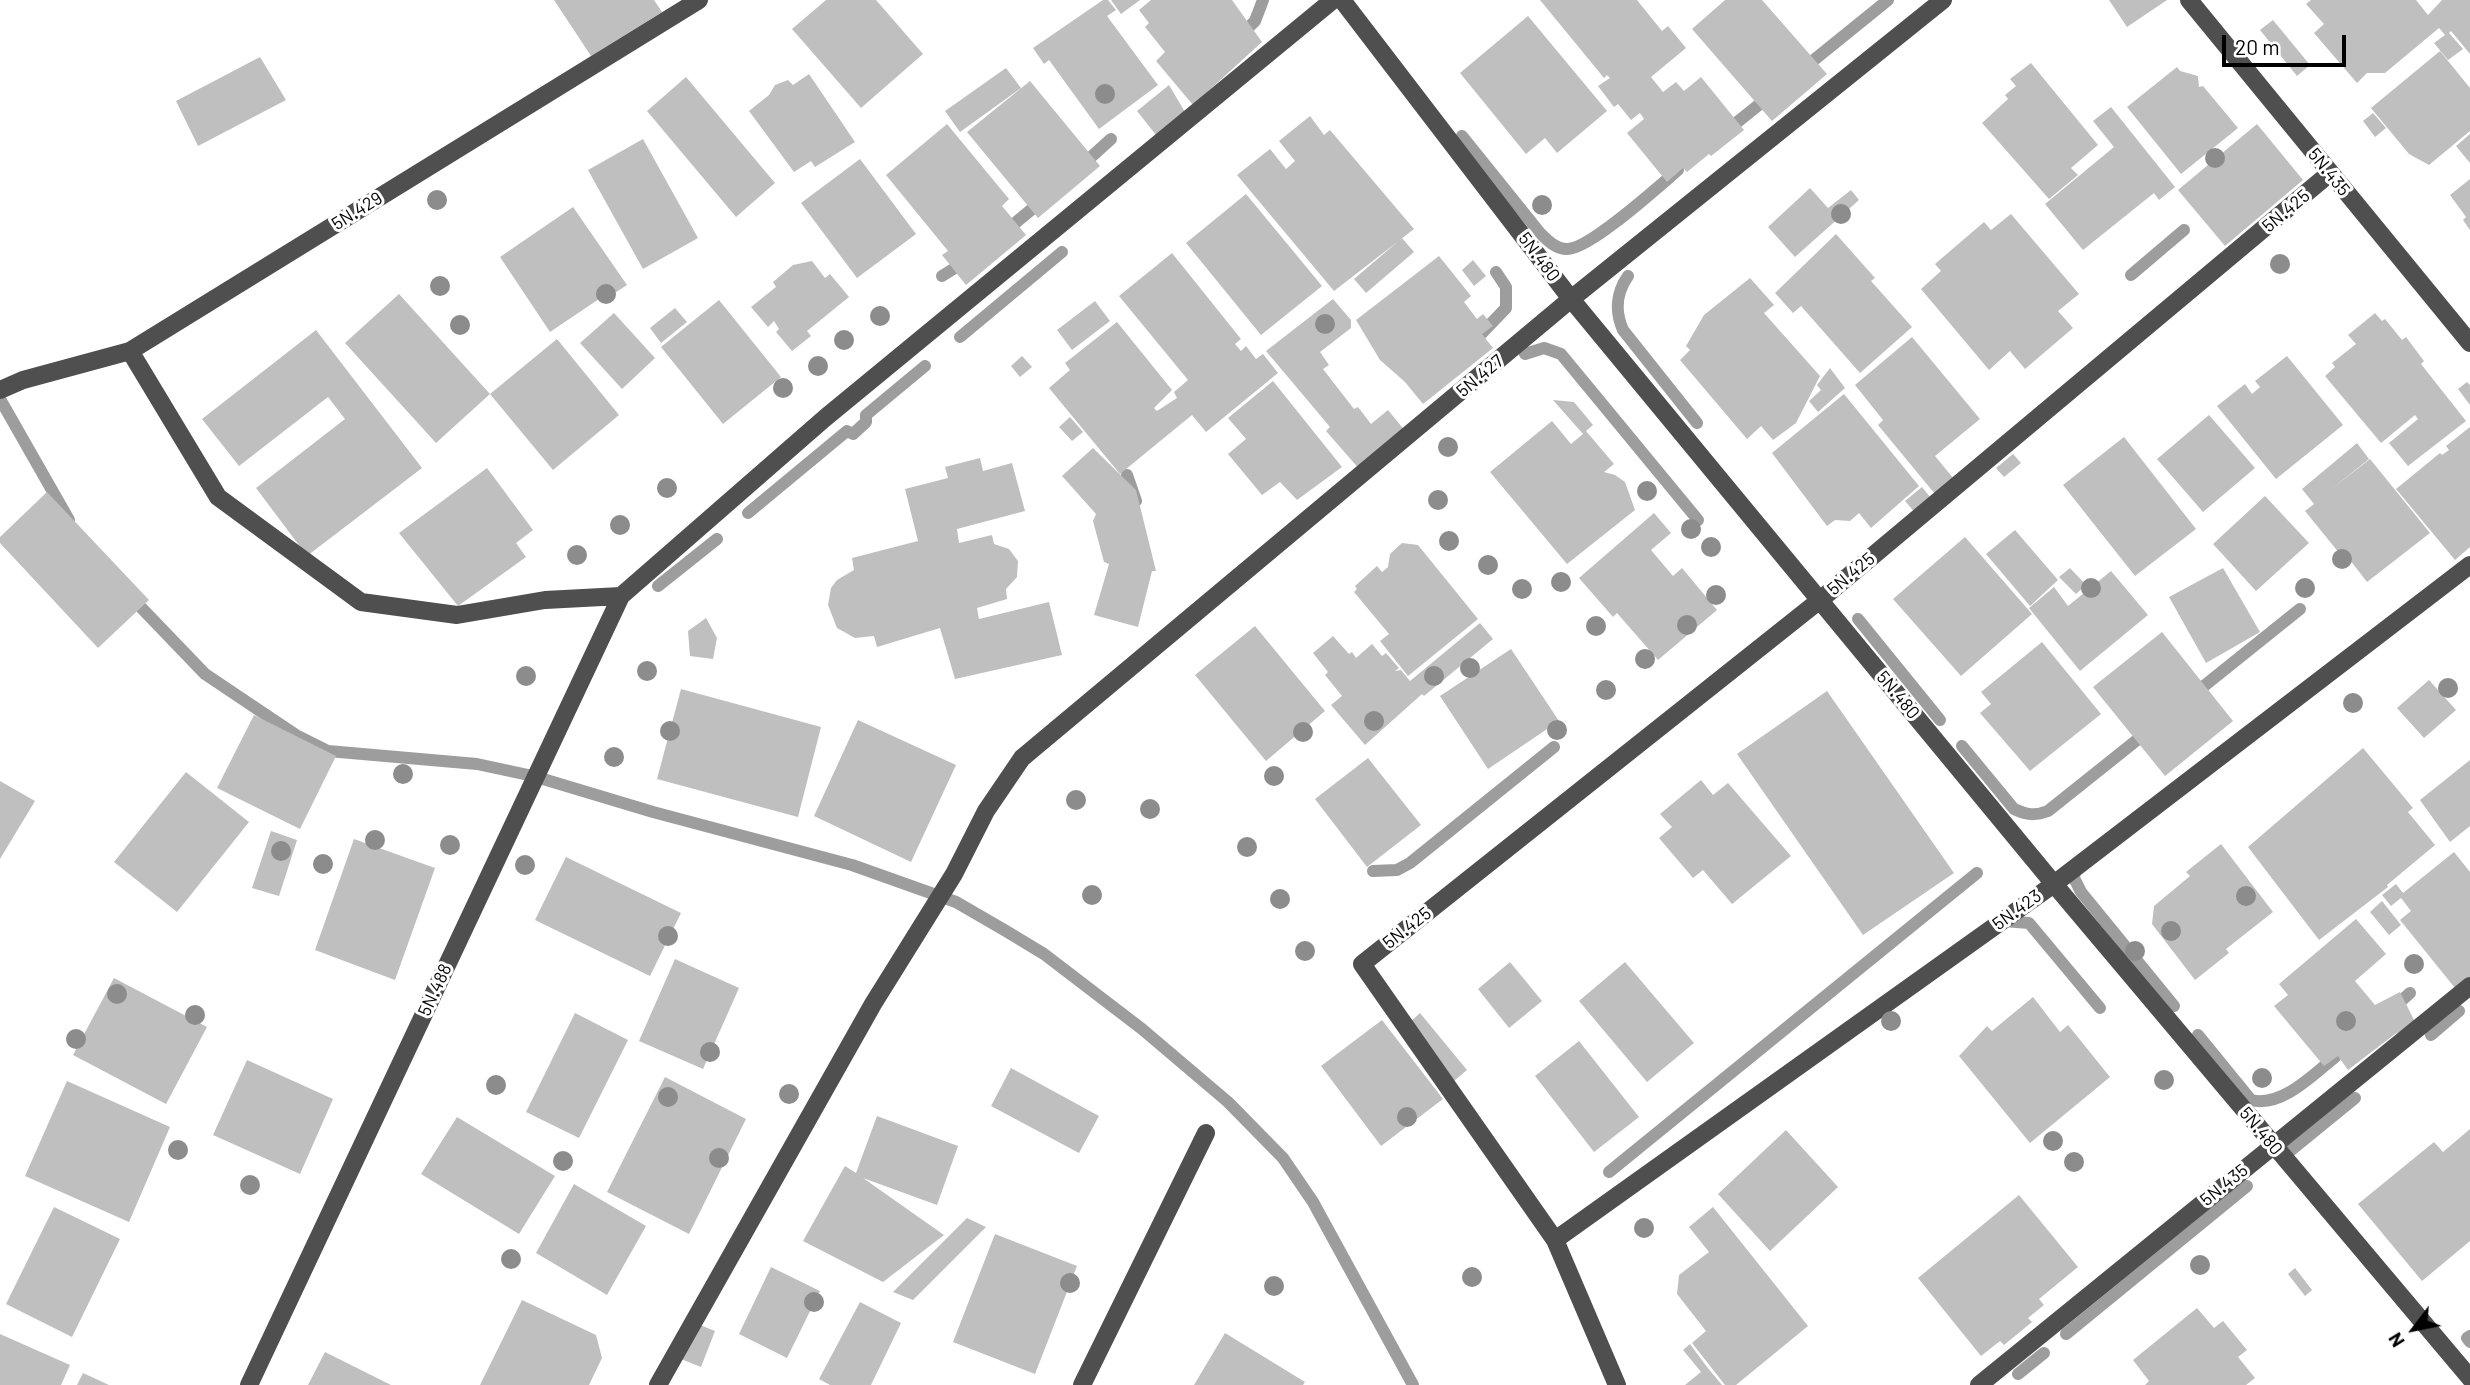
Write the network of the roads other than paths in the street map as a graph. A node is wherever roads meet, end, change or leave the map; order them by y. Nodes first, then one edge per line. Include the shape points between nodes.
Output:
1 (699, 0) edge
2 (1333, 0) edge
3 (1342, 0) edge
4 (1943, 0) edge
5 (2189, 0) edge
6 (2330, 173) junction
7 (1571, 299) junction
8 (2470, 343) edge
9 (130, 351) junction
10 (0, 390) edge
11 (2470, 565) edge
12 (621, 596) junction
13 (1820, 600) junction
14 (2054, 884) junction
15 (2470, 986) edge
16 (1206, 1133) dead end
17 (2274, 1145) junction
18 (1555, 1240) junction
19 (2470, 1378) edge
20 (249, 1385) edge
21 (658, 1385) edge
22 (1082, 1385) edge
23 (1616, 1385) edge
24 (1979, 1385) edge

1 - 9 street, 5N.429
2 - 12 street via 825,418
3 - 7 street, 5N.480
4 - 7 street, 5N.427
5 - 6 street, 5N.435
6 - 8 street, 5N.435
6 - 13 street, 5N.425
7 - 13 street, 5N.480
7 - 21 street, 5N.427 via 1022,758 873,1004
9 - 10 street, 5N.429
9 - 12 street via 218,497 361,602 457,615 545,600
11 - 14 street, 5N.423
12 - 20 street, 5N.488
13 - 14 street, 5N.480
13 - 18 street, 5N.425 via 1362,964
14 - 17 street, 5N.480
14 - 18 street, 5N.423
15 - 17 street, 5N.435
16 - 22 street
17 - 19 street, 5N.480
17 - 24 street, 5N.435
18 - 23 street

